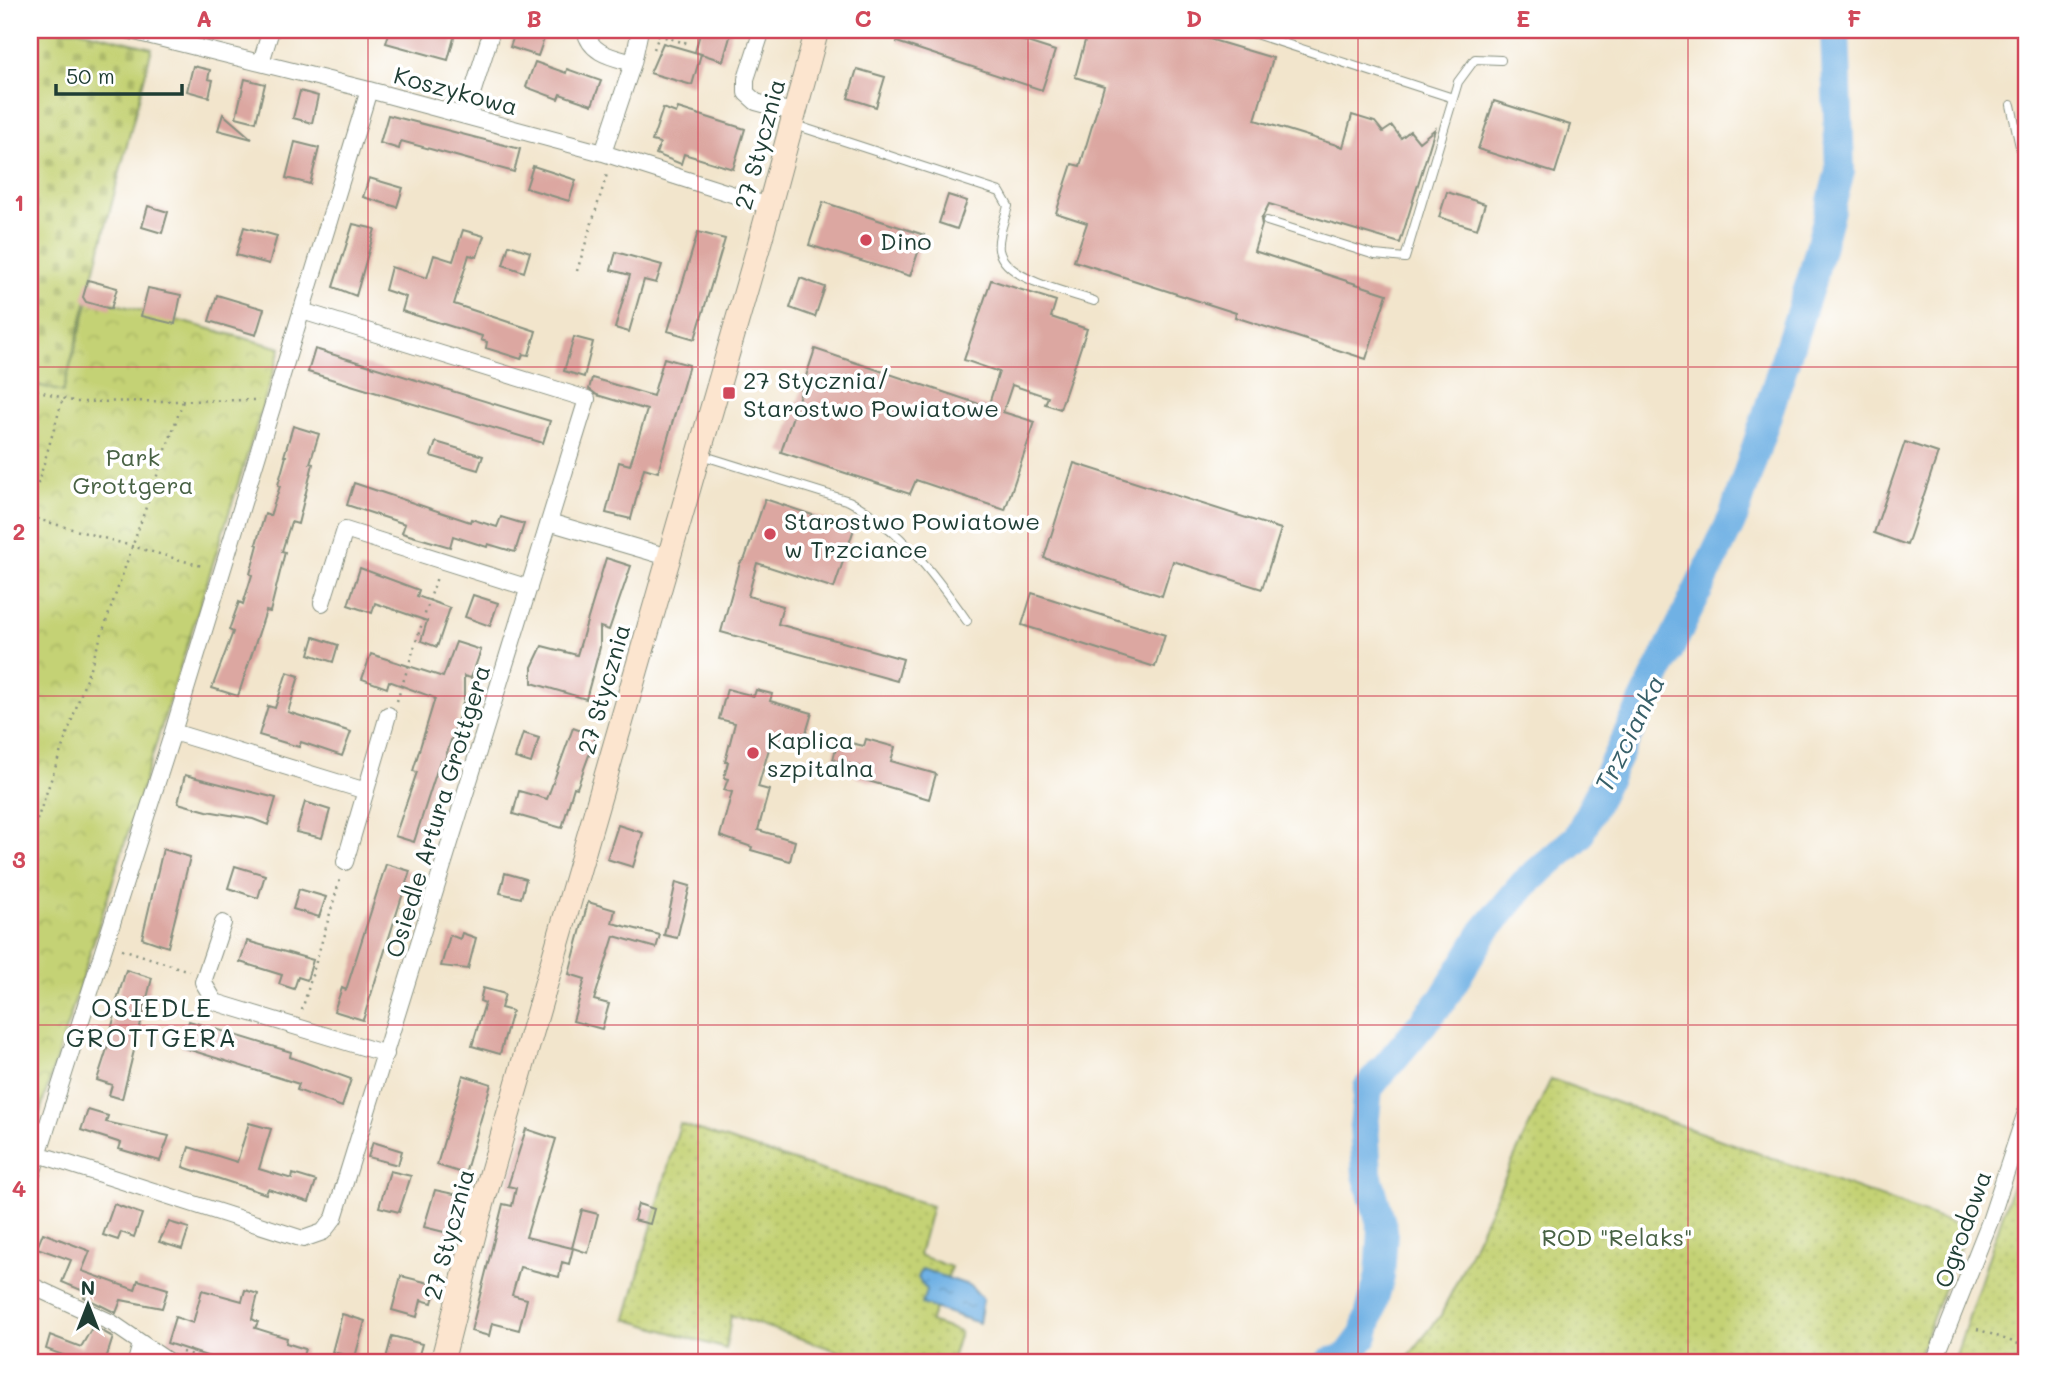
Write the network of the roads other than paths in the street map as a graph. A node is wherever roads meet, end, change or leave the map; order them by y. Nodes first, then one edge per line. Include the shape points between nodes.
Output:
1 (127, 30) edge
2 (271, 30) edge
3 (492, 30) edge
4 (585, 30) edge
5 (762, 30) edge
6 (817, 30) edge
7 (1243, 30) edge
8 (640, 31) edge
9 (1501, 60) dead end
10 (261, 62) junction
11 (633, 63) junction
12 (369, 90) junction
13 (1453, 98) junction
14 (2011, 105) dead end
15 (465, 116) junction
16 (794, 119) junction
17 (608, 155) junction
18 (2027, 157) edge
19 (769, 206) junction
20 (1267, 221) dead end
21 (1094, 301) dead end
22 (302, 311) junction
23 (698, 454) junction
24 (549, 522) junction
25 (668, 557) junction
26 (530, 588) junction
27 (322, 603) dead end
28 (967, 621) dead end
29 (388, 715) road end
30 (173, 732) junction
31 (366, 791) junction
32 (345, 862) road end
33 (223, 923) dead end
34 (386, 1054) junction
35 (2027, 1108) edge
36 (38, 1154) junction
37 (30, 1180) edge
38 (30, 1285) edge
39 (141, 1344) junction
40 (136, 1362) edge
41 (169, 1362) edge
42 (442, 1362) edge
43 (1934, 1362) edge

1 - 10 street, Koszykowa
2 - 10 street
3 - 15 street
4 - 11 street via 591,47
5 - 16 street via 746,93 755,102
6 - 16 main road, 27 Stycznia
7 - 13 lane
8 - 11 street
9 - 13 lane via 1475,59 1458,82
10 - 12 street, Koszykowa
11 - 17 street
12 - 15 street, Koszykowa
12 - 22 street
13 - 20 lane via 1405,258 1375,255
14 - 18 lane via 2022,156
15 - 17 street, Koszykowa
16 - 19 main road, 27 Stycznia
16 - 21 lane via 1000,192 1008,206 999,240 1005,261 1023,277
17 - 19 street, Koszykowa
19 - 23 main road, 27 Stycznia
22 - 24 street, Osiedle Artura Grottgera via 587,399
22 - 30 street
23 - 25 main road, 27 Stycznia
23 - 28 lane via 868,511 926,562
24 - 25 street
24 - 26 street, Osiedle Artura Grottgera
25 - 42 main road, 27 Stycznia via 475,1231
26 - 27 street via 345,530
26 - 34 street, Osiedle Artura Grottgera
29 - 31 street
30 - 31 street
30 - 36 street
31 - 32 street
33 - 34 street via 203,982 215,1002
34 - 36 street, Osiedle Artura Grottgera via 334,1218 323,1232 303,1239
35 - 43 street, Ogrodowa via 1990,1221
36 - 37 street
38 - 39 street via 112,1323
39 - 40 street
39 - 41 street

